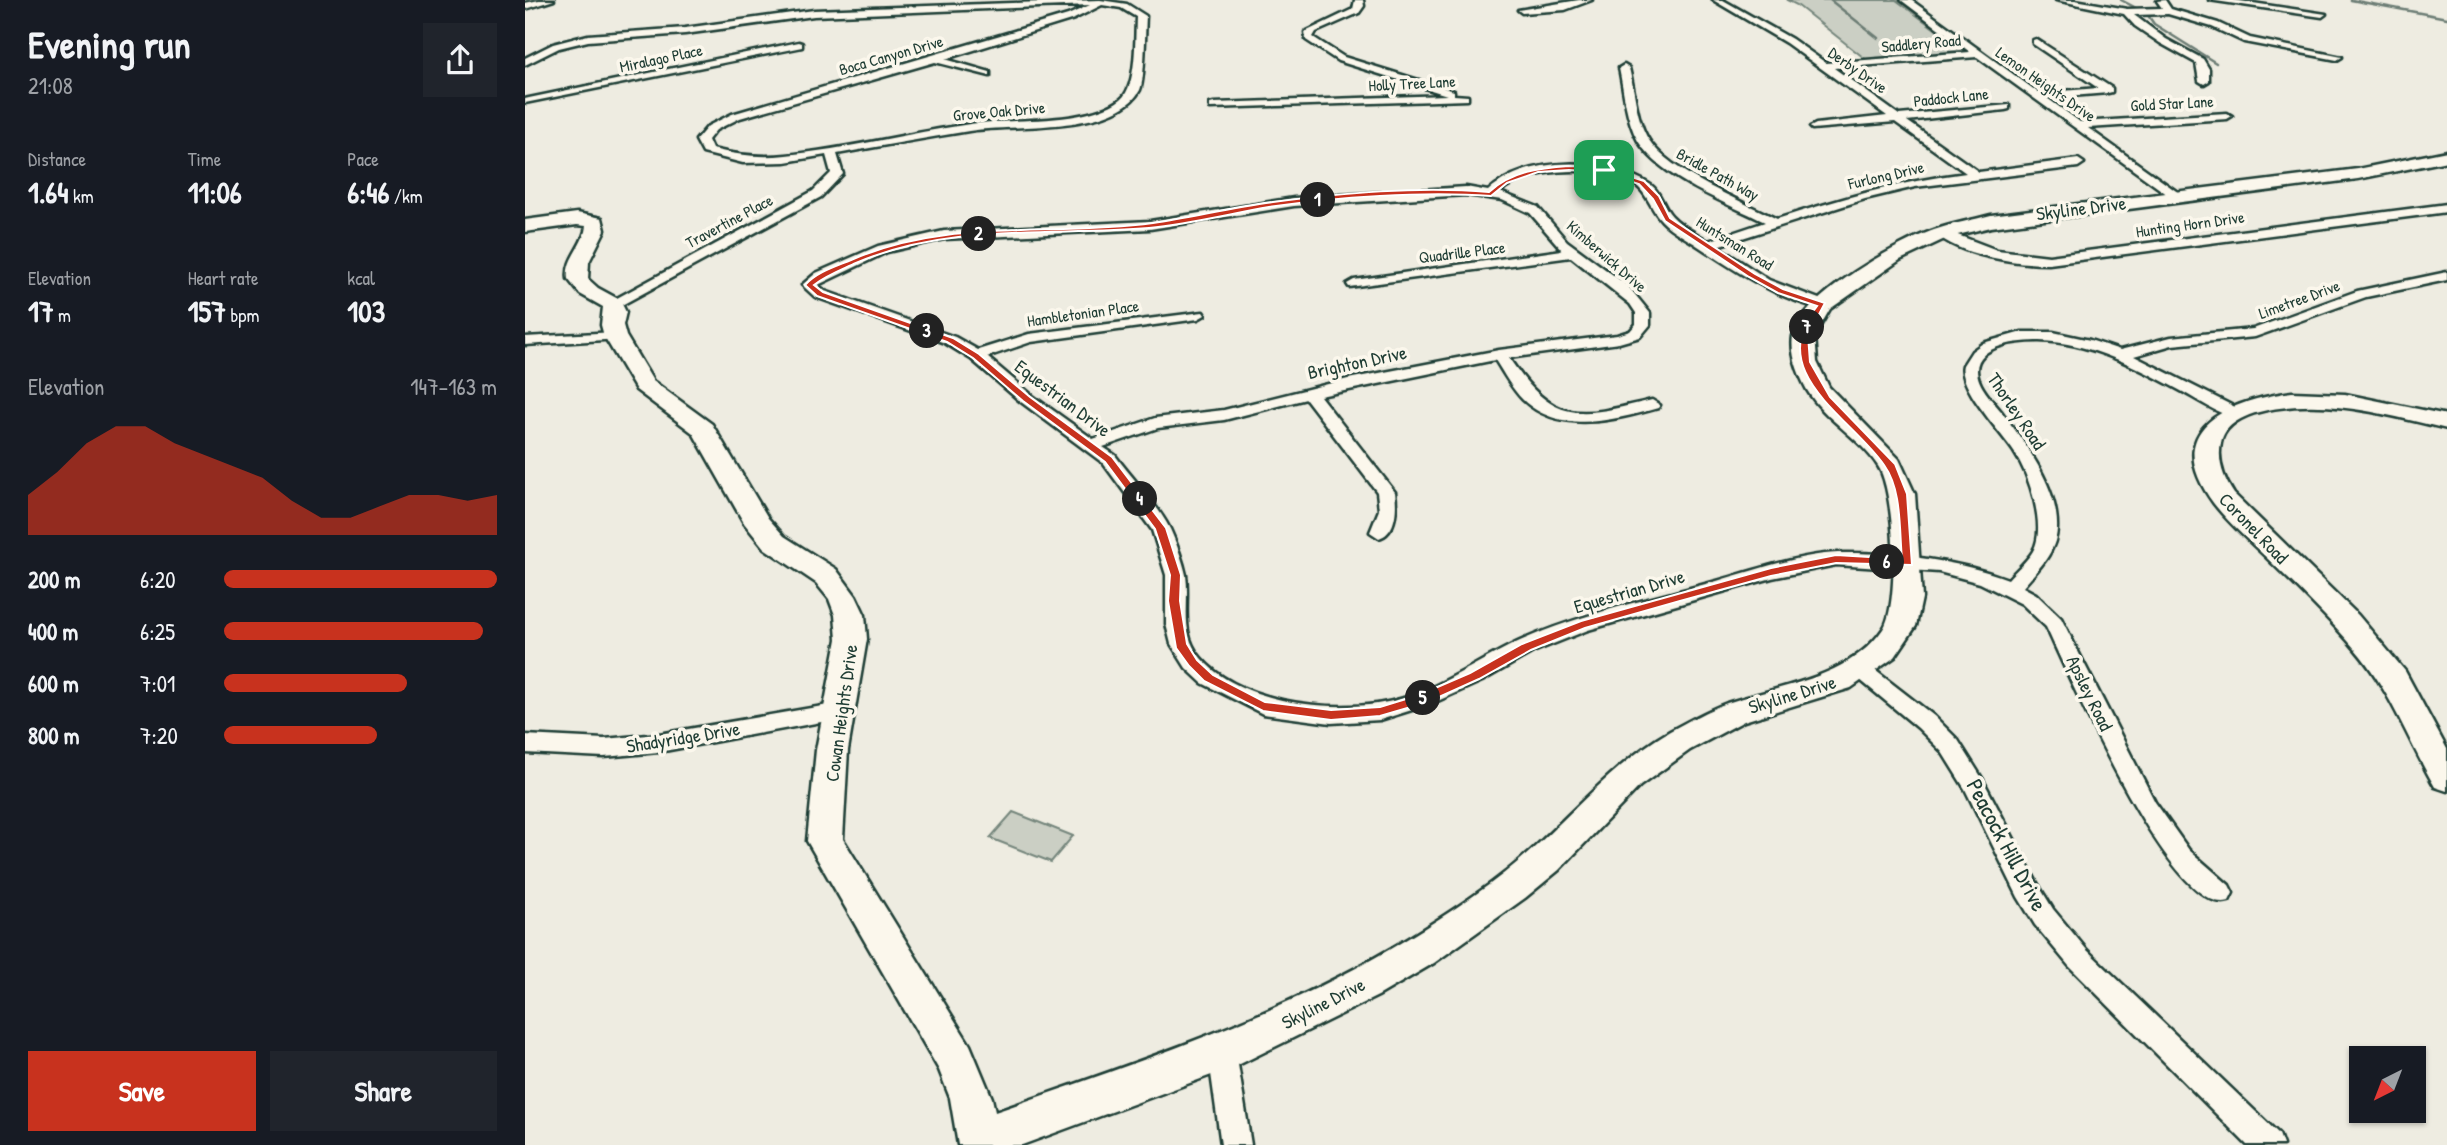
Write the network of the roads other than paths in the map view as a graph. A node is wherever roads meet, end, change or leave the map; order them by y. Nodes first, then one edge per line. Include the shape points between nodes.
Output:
1 (549, 0) edge
2 (1359, 0) edge
3 (1588, 0) edge
4 (1717, 0) edge
5 (2060, 0) edge
6 (2161, 0) edge
7 (2213, 0) edge
8 (1909, 1) edge
9 (1100, 2) junction
10 (1141, 2) dead end
11 (525, 6) edge
12 (1126, 6) junction
13 (1522, 10) dead end
14 (2168, 11) junction
15 (2127, 12) junction
16 (2322, 14) dead end
17 (2036, 42) dead end
18 (799, 45) dead end
19 (1977, 54) junction
20 (2337, 57) dead end
21 (936, 59) junction
22 (525, 62) edge
23 (1826, 66) junction
24 (1624, 68) dead end
25 (986, 74) dead end
26 (2204, 80) dead end
27 (2037, 96) junction
28 (528, 104) edge
29 (1214, 106) dead end
30 (2005, 107) dead end
31 (2227, 116) dead end
32 (1899, 118) junction
33 (2077, 125) junction
34 (1816, 127) dead end
35 (703, 146) joint
36 (831, 152) junction
37 (2447, 156) edge
38 (2078, 163) dead end
39 (1975, 174) junction
40 (1491, 194) junction
41 (2175, 196) junction
42 (2447, 208) edge
43 (1776, 223) junction
44 (525, 226) edge
45 (1942, 233) junction
46 (1707, 245) junction
47 (1573, 253) junction
48 (2447, 276) edge
49 (1354, 284) dead end
50 (613, 304) junction
51 (1822, 305) junction
52 (1198, 315) dead end
53 (1635, 334) joint
54 (615, 336) junction
55 (525, 341) edge
56 (1499, 355) junction
57 (2121, 355) junction
58 (976, 356) junction
59 (1310, 393) junction
60 (1652, 405) dead end
61 (2235, 413) junction
62 (2447, 422) edge
63 (1092, 444) junction
64 (1379, 532) dead end
65 (1908, 563) junction
66 (2011, 588) junction
67 (1860, 668) junction
68 (840, 711) junction
69 (525, 744) edge
70 (2447, 778) edge
71 (2220, 893) dead end
72 (1222, 1052) junction
73 (980, 1142) edge
74 (1236, 1145) edge
75 (2268, 1145) edge

1 - 11 street
2 - 29 street, Holly Tree Lane via 1356,11 1313,30 1309,38 1341,59 1464,98
3 - 13 street
4 - 23 street, Derby Drive
5 - 15 street
6 - 14 street
7 - 16 street
8 - 19 street, Lemon Heights Drive
9 - 12 street
9 - 21 street, Boca Canyon Drive via 1070,17
9 - 22 street via 814,13 587,38 556,46
10 - 12 street
12 - 36 street, Grove Oak Drive via 1141,16 1136,88 1116,106 1069,120 972,127
14 - 15 street
14 - 20 street via 2247,40
15 - 26 street via 2163,41 2200,61
17 - 27 street via 2108,90
18 - 28 street, Miralago Place
19 - 23 street, Saddlery Road
19 - 27 street, Lemon Heights Drive
21 - 25 street
21 - 35 street, Boca Canyon Drive via 736,116 705,134
23 - 32 street, Derby Drive
24 - 43 street, Bridle Path Way via 1644,140 1655,155
27 - 33 street, Lemon Heights Drive
30 - 32 street, Paddock Lane
31 - 33 street, Gold Star Lane
32 - 34 street, Paddock Lane
32 - 39 street, Derby Drive
33 - 41 street, Lemon Heights Drive
35 - 36 street, Grove Oak Drive via 728,158 755,160
36 - 50 street, Travertine Place via 837,174 817,194
37 - 41 street, Skyline Drive via 2358,174
38 - 39 street, Furlong Drive
39 - 43 street, Furlong Drive via 1861,196
40 - 46 street, Huntsman Road via 1504,182 1537,170 1587,168 1618,173 1650,190 1667,219
40 - 47 street, Kimberwick Drive via 1534,210
40 - 58 street, Equestrian Drive via 1453,191 1319,200 1150,225 944,235 883,248 809,285 820,294 950,340
41 - 45 street, Skyline Drive via 2017,216
42 - 45 street, Hunting Horn Drive via 2049,260 1994,254
43 - 46 street, Furlong Drive
44 - 50 street via 577,219 594,222 577,275 582,285
45 - 51 street, Skyline Drive via 1893,256
46 - 51 street, Huntsman Road via 1764,282
47 - 49 street, Quadrille Place
47 - 53 street, Kimberwick Drive via 1635,300 1643,313 1643,325
48 - 57 street, Limetree Drive via 2363,294 2255,333 2171,341
50 - 54 street, Cowan Heights Drive
51 - 65 street, Skyline Drive via 1804,335 1806,362 1826,398 1893,471 1902,494
52 - 58 street, Hambletonian Place via 1029,338
53 - 56 street, Brighton Drive
54 - 55 street
54 - 68 street, Cowan Heights Drive via 652,393 703,429 757,523 774,542 826,576 842,596 852,639
56 - 59 street, Brighton Drive
56 - 60 street via 1528,397 1559,413 1598,418
57 - 61 street, Thorley Road
57 - 66 street, Thorley Road via 2070,340 2033,337 1999,342 1977,353 1970,363 1972,383 2025,455 2045,506 2043,551
58 - 63 street, Equestrian Drive
59 - 63 street, Brighton Drive via 1224,415 1155,423
59 - 64 street via 1386,492 1388,510
61 - 62 street, Coronel Road via 2276,402 2330,400
61 - 70 street, Coronel Road via 2222,420 2210,437 2208,469 2215,486 2387,667
63 - 65 street, Equestrian Drive via 1161,528 1176,575 1176,624 1181,645 1193,663 1234,693 1263,706 1295,712 1380,712 1475,676 1527,647 1581,625 1771,572 1836,559
65 - 66 street, Apsley Road via 1962,571
65 - 67 street, Skyline Drive via 1908,598 1901,626 1884,650
66 - 71 street, Apsley Road via 2054,623 2147,808 2180,857
67 - 72 street, Skyline Drive via 1825,686 1733,713 1679,741 1628,777 1546,859 1473,916 1381,974
67 - 75 street, Peacock Hill Drive via 1950,746 1975,784 2027,890 2078,958
68 - 69 street, Shadyridge Drive via 659,743 604,748
68 - 73 street, Cowan Heights Drive via 825,841 955,1059 971,1098
72 - 73 street, Skyline Drive
72 - 74 street

